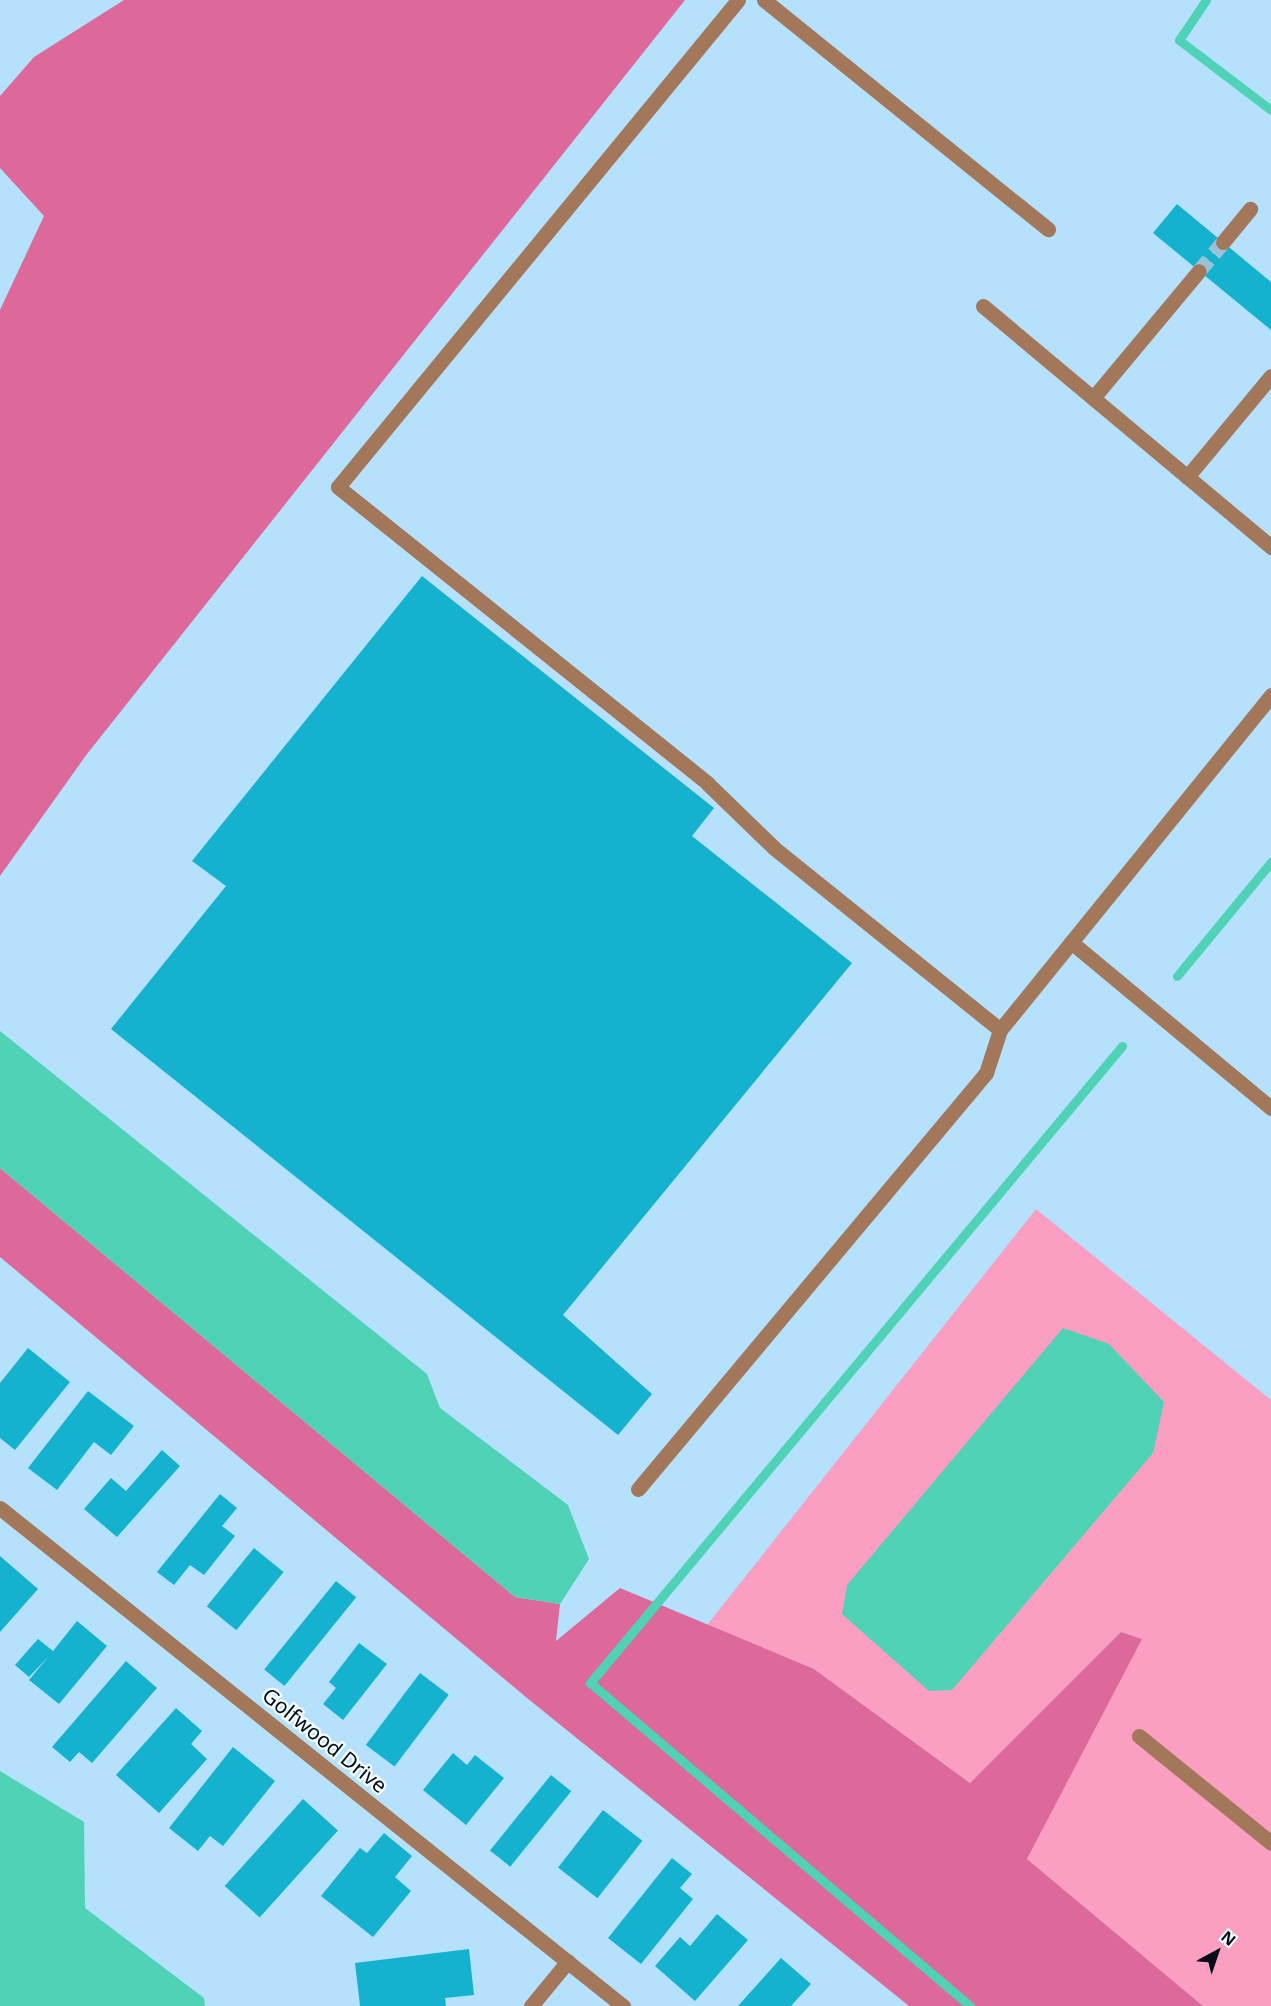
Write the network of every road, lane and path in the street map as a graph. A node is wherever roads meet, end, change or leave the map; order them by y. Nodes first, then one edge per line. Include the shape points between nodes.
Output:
1 (738, 0) edge
2 (764, 0) edge
3 (1251, 208) dead end
4 (1048, 229) dead end
5 (1223, 242) tunnel mouth
6 (1199, 271) tunnel mouth
7 (983, 306) dead end
8 (1271, 376) edge
9 (1093, 398) junction
10 (1187, 477) junction
11 (1271, 547) edge
12 (1271, 696) edge
13 (1071, 942) junction
14 (1000, 1030) junction
15 (1271, 1108) edge
16 (638, 1489) dead end
17 (0, 1508) edge
18 (1139, 1736) dead end
19 (1271, 1843) edge
20 (567, 1961) junction
21 (531, 2006) edge
22 (624, 2006) edge

1 - 14 street via 338,488 707,783 774,848
2 - 4 street
3 - 5 street
6 - 9 street
7 - 9 street
8 - 10 street
9 - 10 street
10 - 11 street
12 - 13 street
13 - 14 street
13 - 15 street
14 - 16 street via 986,1073
17 - 20 street, Golfwood Drive
18 - 19 street
20 - 21 street
20 - 22 street, Golfwood Drive

